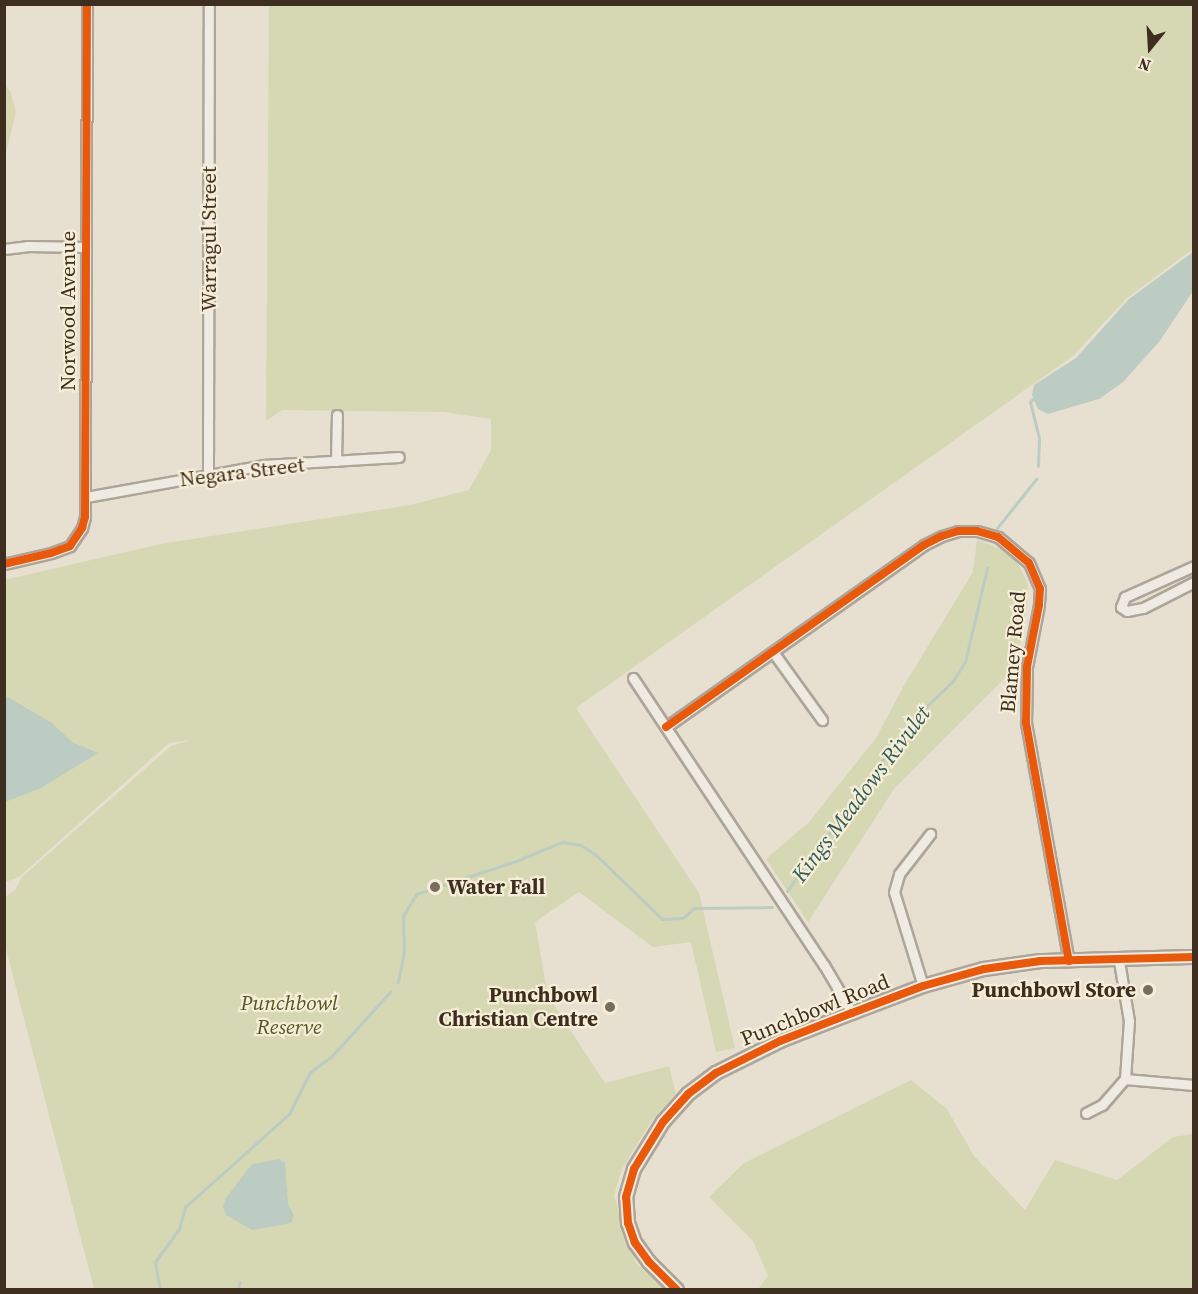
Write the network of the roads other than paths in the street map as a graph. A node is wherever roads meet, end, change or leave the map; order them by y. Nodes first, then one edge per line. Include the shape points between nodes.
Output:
1 (87, 4) edge
2 (209, 4) edge
3 (86, 247) junction
4 (4, 249) edge
5 (337, 415) dead end
6 (399, 457) dead end
7 (336, 461) junction
8 (208, 474) junction
9 (86, 497) junction
10 (4, 564) edge
11 (1194, 566) edge
12 (1194, 582) edge
13 (773, 652) junction
14 (633, 678) dead end
15 (822, 720) dead end
16 (666, 727) junction
17 (930, 834) dead end
18 (1194, 957) edge
19 (1069, 961) junction
20 (1119, 961) junction
21 (923, 986) junction
22 (852, 1013) junction
23 (1125, 1079) junction
24 (1194, 1085) edge
25 (1086, 1113) dead end
26 (676, 1290) edge

1 - 3 street, Norwood Avenue
2 - 8 street, Warragul Street
3 - 4 street
3 - 9 street, Norwood Avenue
5 - 7 street
6 - 7 street, Negara Street
7 - 8 street, Negara Street via 263,465
8 - 9 street, Negara Street
9 - 10 street, Norwood Avenue via 82,528 70,546
11 - 12 street via 1125,597 1121,607 1127,611 1143,608
13 - 15 street
13 - 16 street, Blamey Road
13 - 19 street, Blamey Road via 942,536 977,531 998,537 1029,563 1040,589 1027,667 1026,723
14 - 16 street
16 - 22 street
17 - 21 street via 899,874 894,892
18 - 20 street, Punchbowl Road
19 - 20 street, Punchbowl Road
19 - 21 street, Punchbowl Road via 1001,965
20 - 23 street via 1129,1021
21 - 22 street, Punchbowl Road
22 - 26 street, Punchbowl Road via 750,1054 716,1073 680,1102 642,1153 626,1197 628,1223 641,1252
23 - 24 street
23 - 25 street via 1102,1105

